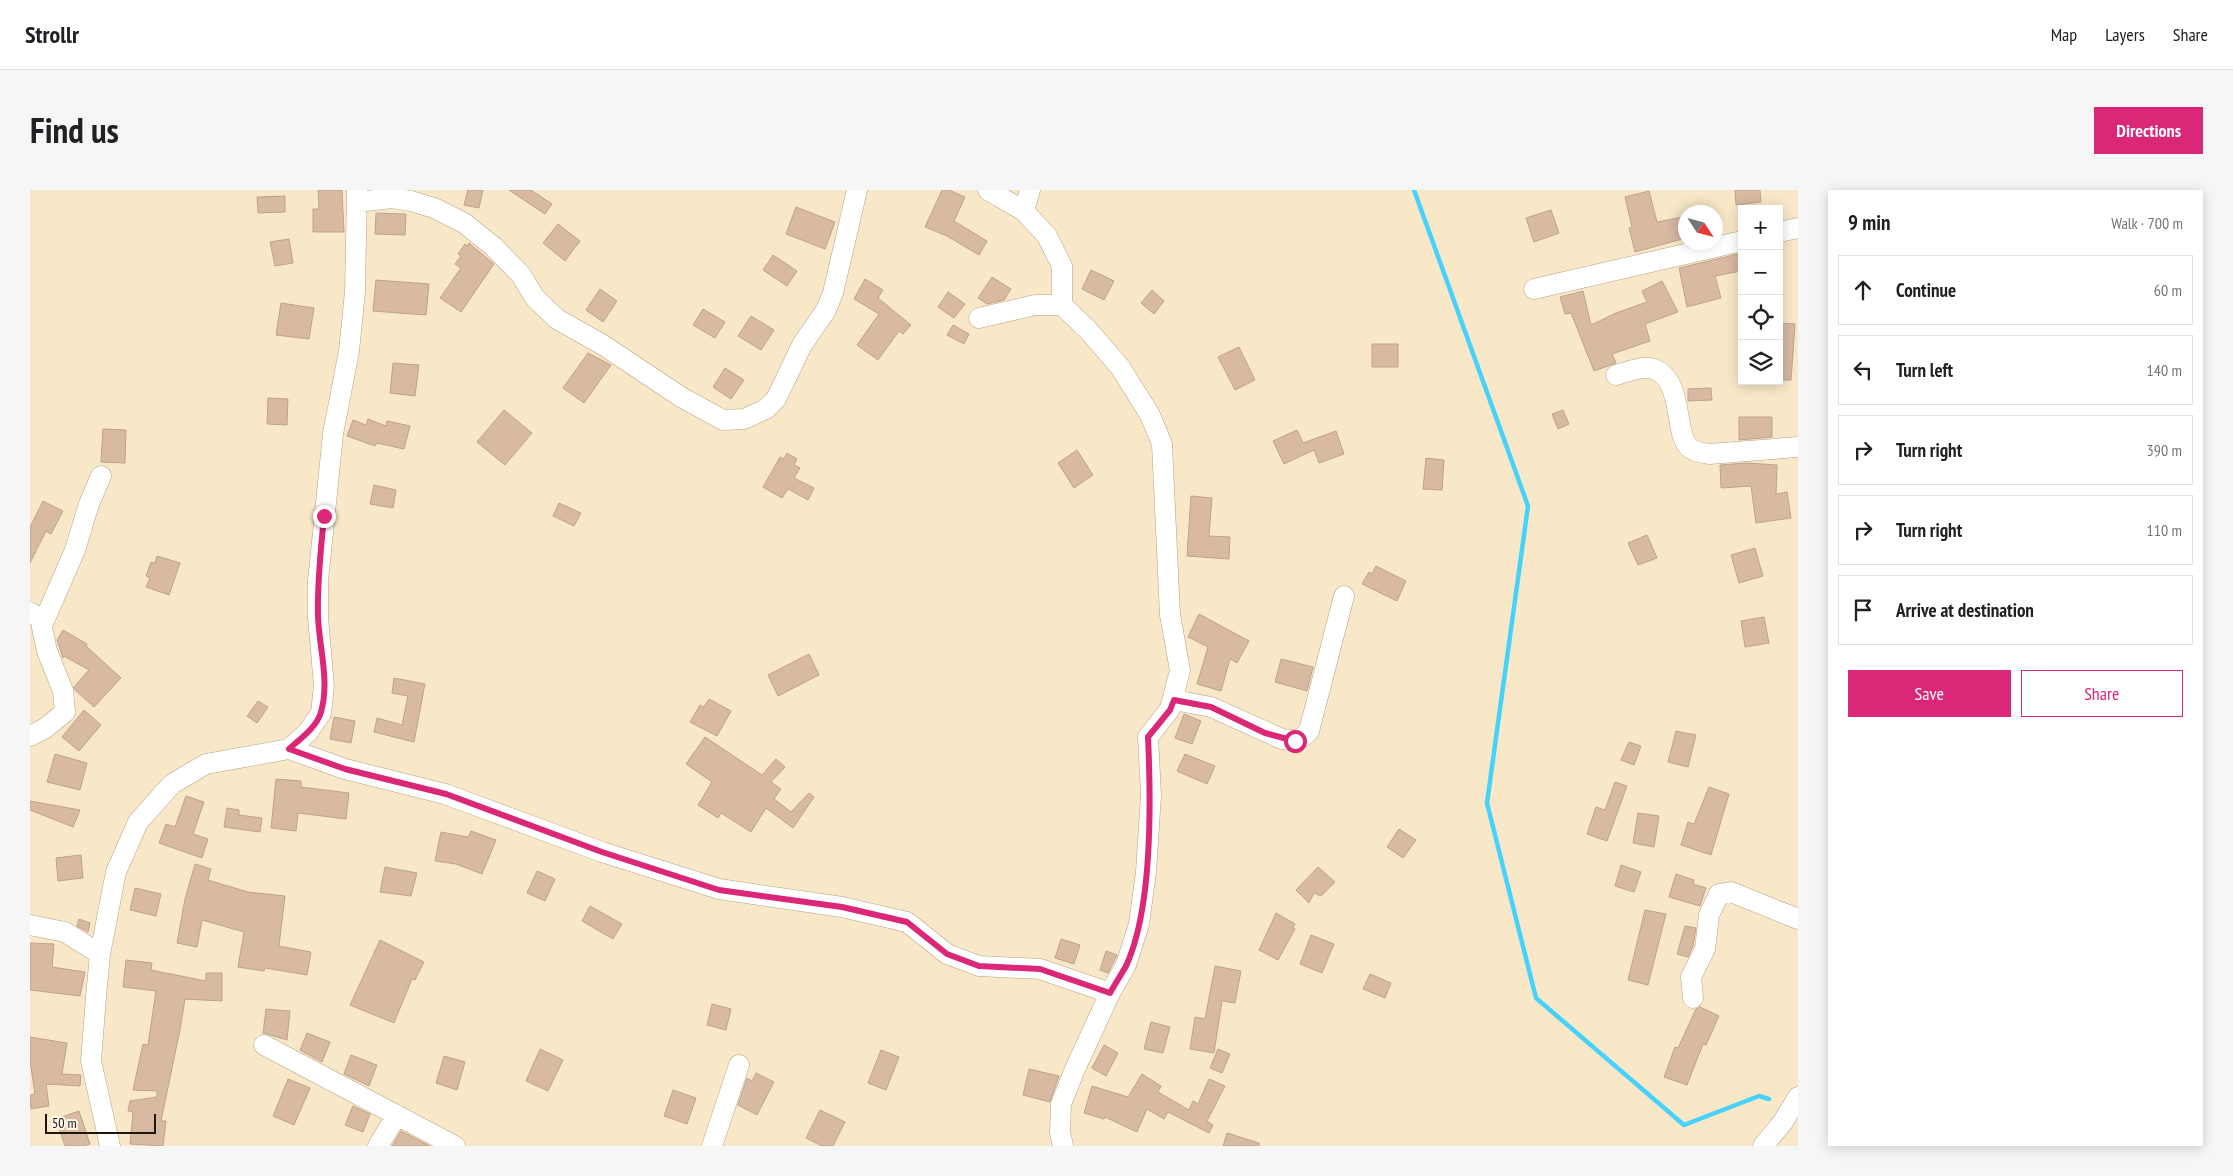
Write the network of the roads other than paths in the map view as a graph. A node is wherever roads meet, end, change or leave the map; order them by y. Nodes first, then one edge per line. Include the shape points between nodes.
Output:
1 (857, 190) edge
2 (988, 190) edge
3 (1030, 190) edge
4 (357, 196) edge
5 (1024, 211) junction
6 (1798, 228) edge
7 (1783, 231) edge
8 (1738, 242) edge
9 (1534, 289) dead end
10 (1062, 306) junction
11 (979, 318) dead end
12 (1616, 374) dead end
13 (1798, 447) edge
14 (101, 476) dead end
15 (1344, 596) dead end
16 (35, 615) edge
17 (1174, 700) junction
18 (30, 736) edge
19 (289, 749) junction
20 (1798, 919) edge
21 (30, 925) edge
22 (100, 954) junction
23 (1110, 993) junction
24 (1693, 998) dead end
25 (264, 1044) dead end
26 (739, 1064) dead end
27 (1798, 1097) edge
28 (397, 1115) junction
29 (110, 1146) edge
30 (378, 1146) edge
31 (455, 1146) edge
32 (712, 1146) edge
33 (1063, 1146) edge
34 (1763, 1146) edge

1 - 4 street via 826,310 802,345 776,399 766,409 744,419 730,420 723,420 681,397 557,319 535,298 521,275 494,247 464,223 411,201
2 - 5 street
3 - 5 street
4 - 19 street via 355,292 349,351 333,434 318,581 324,686 321,713 308,732
5 - 10 street via 1047,236 1062,266
6 - 7 street
8 - 9 street
10 - 11 street via 1035,305
10 - 17 street via 1120,367 1150,415 1162,444 1170,615 1180,670
12 - 13 street via 1644,368 1662,374 1678,406 1685,442 1697,451 1709,454
14 - 16 street via 56,597 45,620
15 - 17 street via 1309,731 1302,739 1282,739 1211,707
16 - 18 street via 64,691 65,712
17 - 23 street via 1148,737 1151,795 1139,924 1126,965
19 - 22 street via 206,764 172,784 138,822 116,872
19 - 23 street via 345,769 446,794 602,852 719,890 842,907 907,922 947,954 979,966 1040,969
20 - 24 street via 1731,892 1719,894 1710,916 1705,949 1691,977
21 - 22 street via 65,932
22 - 29 street via 91,1061
23 - 33 street via 1062,1104 1060,1132
25 - 28 street
26 - 32 street
27 - 34 street
28 - 30 street
28 - 31 street

